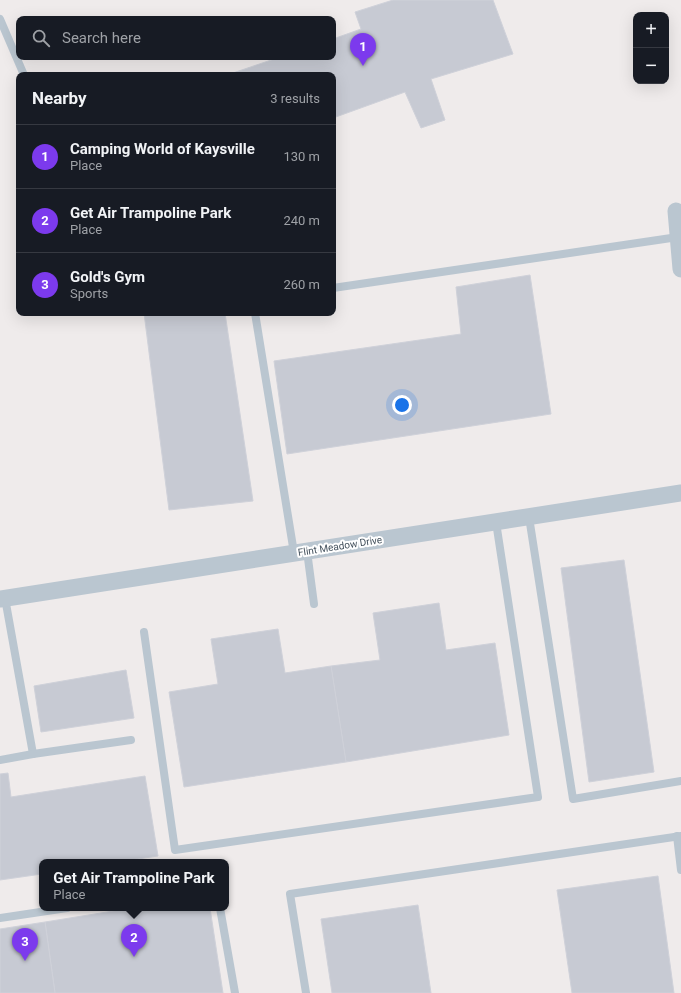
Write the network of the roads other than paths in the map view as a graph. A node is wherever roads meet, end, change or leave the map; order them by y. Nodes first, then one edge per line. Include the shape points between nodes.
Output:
1 (0, 19) edge
2 (16, 56) edge
3 (18, 60) edge
4 (23, 72) edge
5 (676, 211) dead end
6 (678, 237) junction
7 (681, 269) edge
8 (336, 288) edge
9 (256, 316) edge
10 (681, 493) edge
11 (529, 517) junction
12 (496, 522) junction
13 (300, 552) junction
14 (2, 599) edge
15 (314, 604) dead end
16 (144, 632) dead end
17 (131, 740) dead end
18 (33, 754) junction
19 (0, 760) edge
20 (681, 781) edge
21 (679, 836) edge
22 (681, 870) edge
23 (47, 911) edge
24 (221, 911) edge
25 (0, 918) edge
26 (235, 993) edge
27 (306, 993) edge

1 - 2 lane
3 - 4 lane
5 - 6 street
6 - 7 street
6 - 8 lane
9 - 13 lane
10 - 11 street, Flint Meadow Drive
11 - 12 street, Flint Meadow Drive
11 - 20 lane via 572,798
12 - 13 street, Flint Meadow Drive
12 - 16 lane via 538,797 175,850
13 - 14 street, Flint Meadow Drive
13 - 15 lane
14 - 18 lane
17 - 18 lane
18 - 19 lane
21 - 22 lane
21 - 27 lane via 290,894
23 - 25 lane
24 - 26 lane

